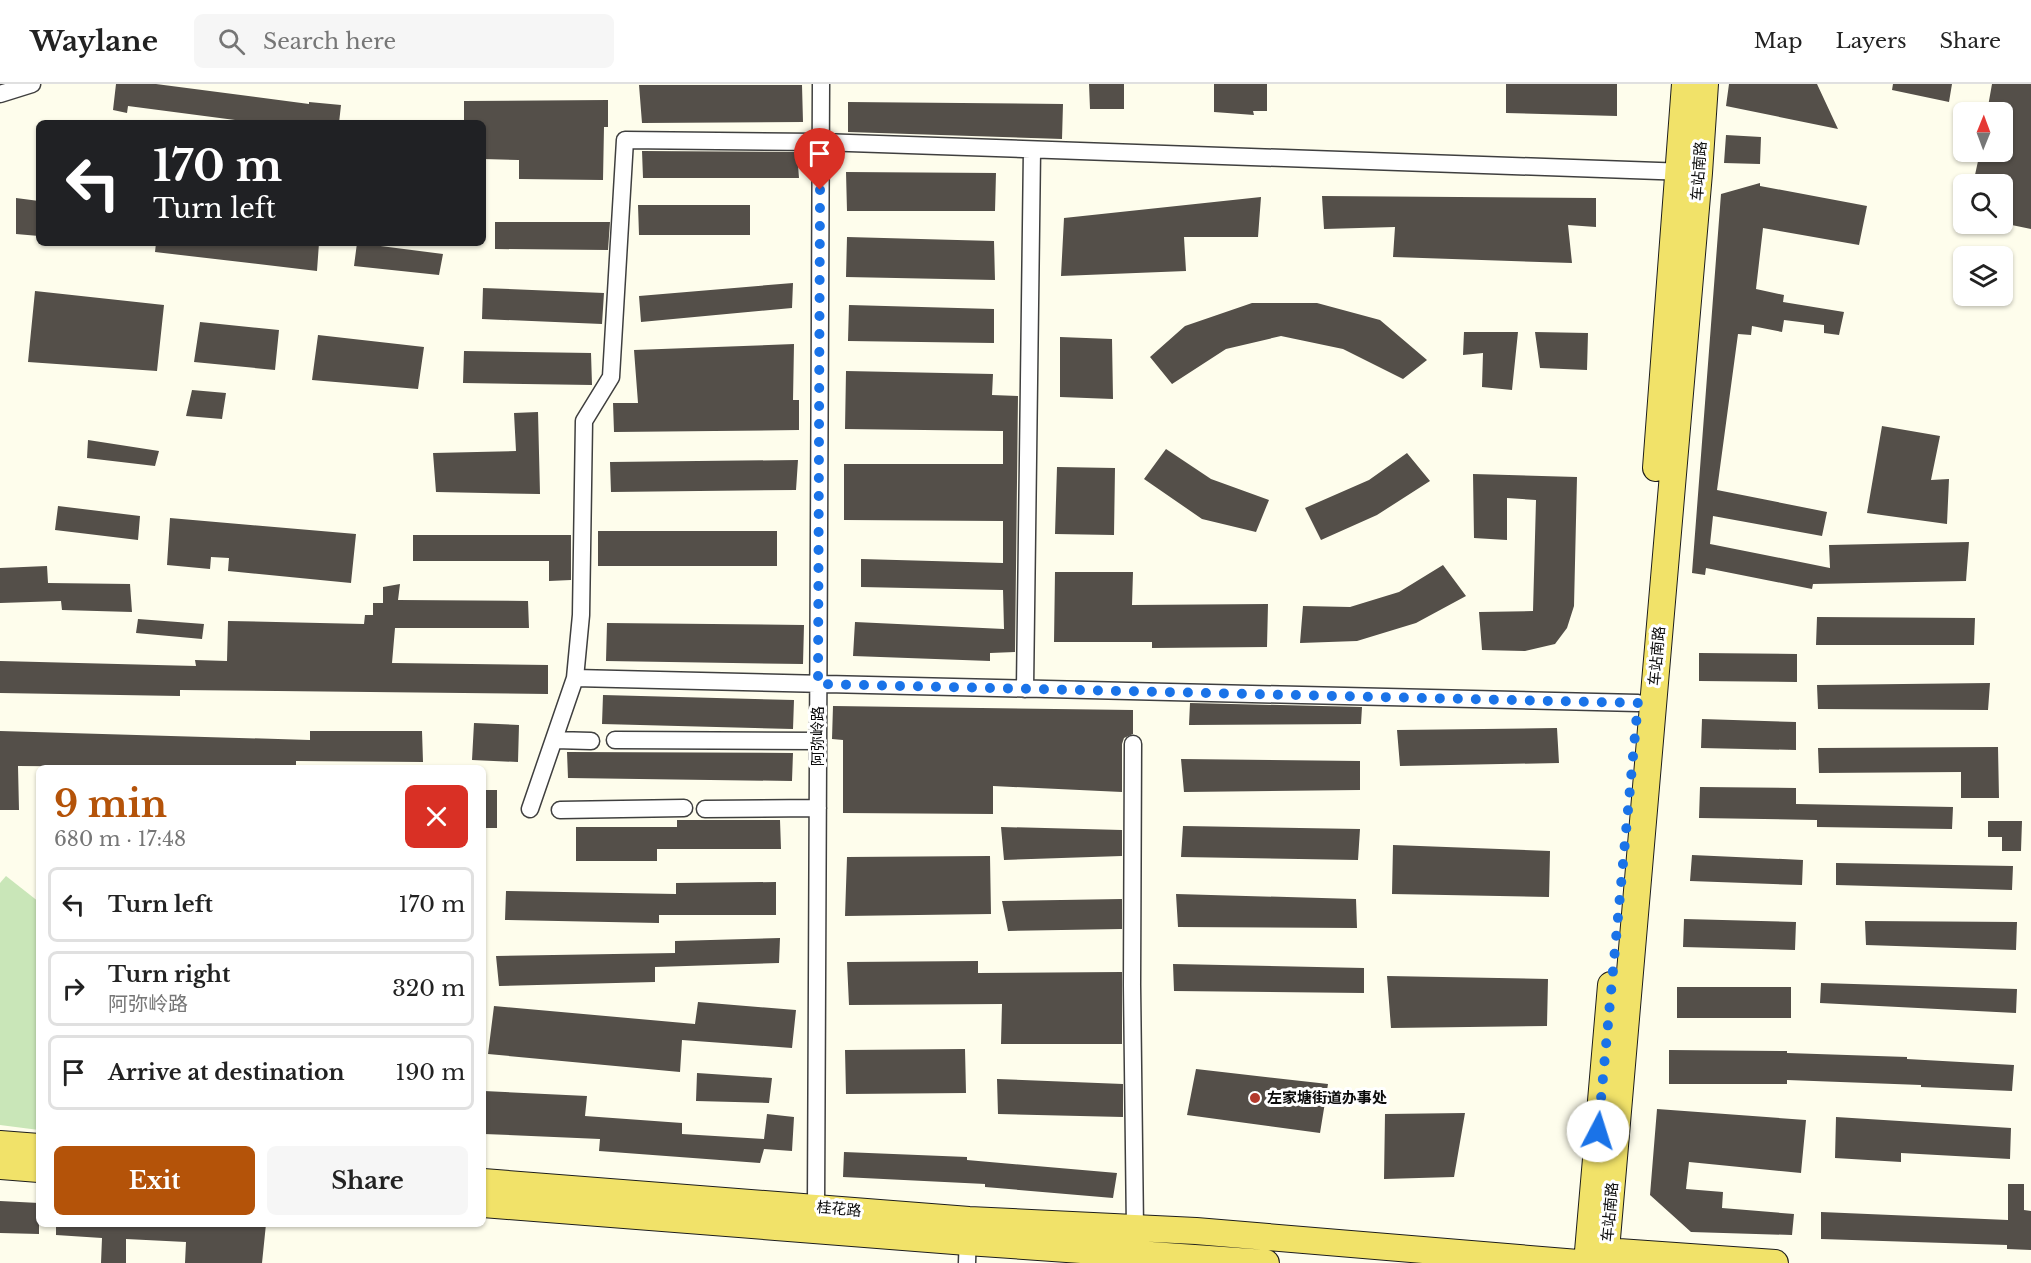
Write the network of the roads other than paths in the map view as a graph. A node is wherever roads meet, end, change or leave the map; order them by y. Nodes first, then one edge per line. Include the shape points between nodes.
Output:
1 (32, 84) edge
2 (821, 84) edge
3 (1685, 84) edge
4 (1705, 84) edge
5 (0, 94) edge
6 (820, 142) junction
7 (1032, 150) junction
8 (1689, 172) junction
9 (575, 678) junction
10 (818, 684) junction
11 (1025, 690) junction
12 (1638, 703) junction
13 (555, 740) junction
14 (615, 740) dead end
15 (591, 741) dead end
16 (818, 741) junction
17 (1132, 744) dead end
18 (684, 808) dead end
19 (818, 808) junction
20 (530, 809) dead end
21 (705, 809) dead end
22 (560, 810) dead end
23 (0, 1144) edge
24 (36, 1147) edge
25 (0, 1166) edge
26 (36, 1169) edge
27 (486, 1182) edge
28 (486, 1204) edge
29 (816, 1208) junction
30 (1135, 1241) junction
31 (968, 1242) edge
32 (1593, 1258) edge
33 (1167, 1263) edge
34 (1266, 1263) edge
35 (1775, 1263) edge

1 - 5 street
2 - 6 street, 阿弥岭路
3 - 8 main road, 车站南路
4 - 8 main road, 车站南路
6 - 7 street
6 - 9 street via 625,140 611,377 584,421 581,615
6 - 10 street, 阿弥岭路
7 - 8 street
7 - 11 street
8 - 12 main road, 车站南路
8 - 32 main road, 车站南路
9 - 10 street
9 - 13 street
10 - 11 street
10 - 16 street, 阿弥岭路
11 - 12 street
12 - 32 main road, 车站南路
13 - 15 street
13 - 20 street
14 - 16 street
16 - 19 street, 阿弥岭路
17 - 30 street
18 - 22 street
19 - 21 street
19 - 29 street, 阿弥岭路
23 - 24 main road
25 - 26 main road
27 - 29 main road, 桂花路
28 - 31 main road, 桂花路
29 - 31 main road, 桂花路
30 - 31 main road, 桂花路
30 - 32 main road, 桂花路 via 1196,1230
30 - 32 main road via 1187,1220
30 - 33 main road
30 - 34 main road via 1200,1258
32 - 35 main road

